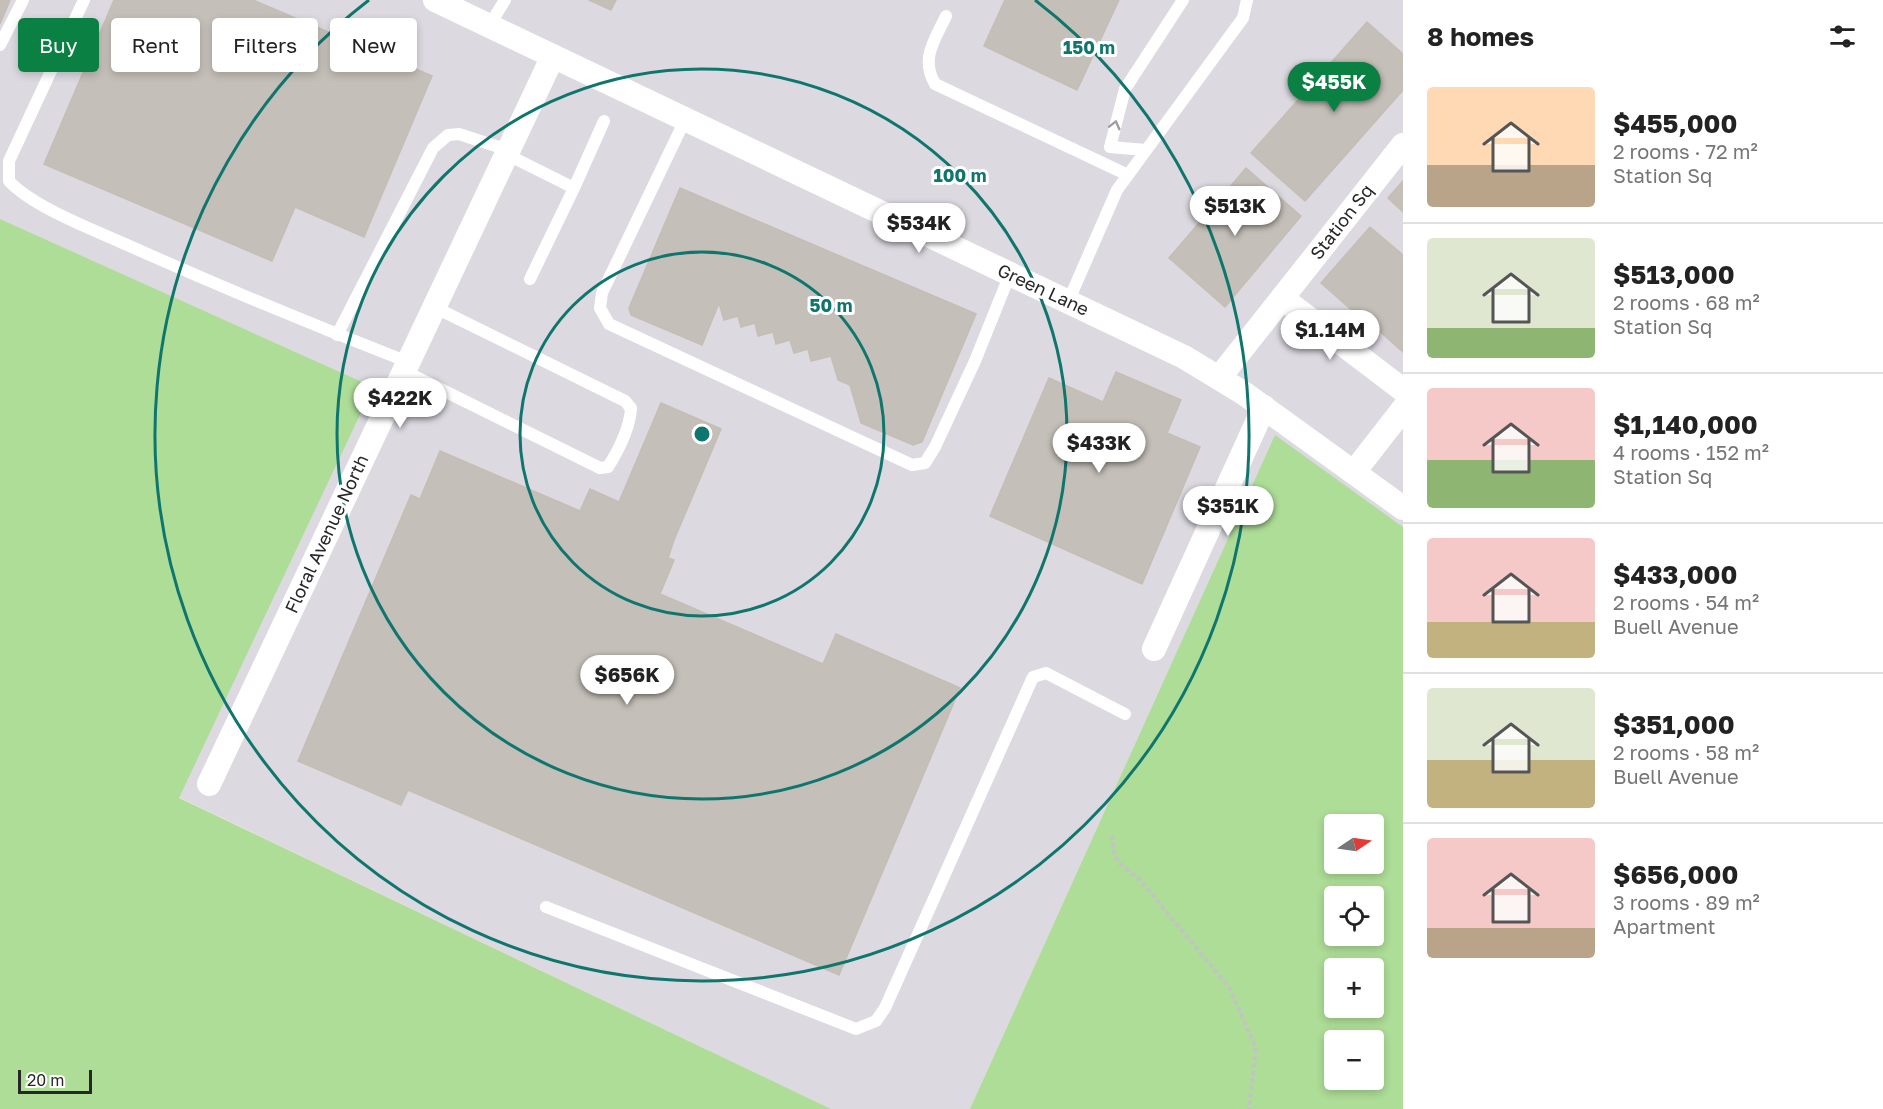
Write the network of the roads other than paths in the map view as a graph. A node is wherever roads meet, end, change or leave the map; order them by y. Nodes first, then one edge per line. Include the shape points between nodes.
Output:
1 (23, 0) edge
2 (84, 0) edge
3 (435, 0) edge
4 (505, 0) edge
5 (1183, 0) edge
6 (1247, 0) edge
7 (946, 16) dead end
8 (489, 26) junction
9 (0, 45) edge
10 (553, 56) junction
11 (685, 120) junction
12 (604, 121) dead end
13 (1403, 145) edge
14 (1146, 150) junction
15 (507, 152) junction
16 (1128, 175) junction
17 (574, 188) junction
18 (1010, 274) junction
19 (530, 279) dead end
20 (1282, 298) junction
21 (1068, 302) junction
22 (434, 307) junction
23 (337, 335) junction
24 (406, 367) junction
25 (1219, 378) junction
26 (1403, 390) edge
27 (1264, 407) junction
28 (1403, 409) edge
29 (1354, 472) junction
30 (1403, 508) edge
31 (1154, 649) dead end
32 (1125, 714) dead end
33 (209, 784) dead end
34 (546, 907) dead end

1 - 9 lane
2 - 23 lane via 9,161 9,181 20,192 82,225
3 - 8 street, Green Lane
4 - 8 lane
14 -> 5 lane via 1110,147 1125,89
6 - 14 lane via 1243,18
7 - 16 lane via 928,55 935,84
8 - 10 street, Green Lane
10 - 11 street, Green Lane
10 - 15 street, Floral Avenue North
11 - 18 street, Green Lane
11 - 18 lane via 602,293 600,308 609,324 912,465 925,463 935,447
12 - 17 lane
13 - 20 street, Station Sq
14 - 16 lane
15 - 17 lane
15 - 22 street, Floral Avenue North
15 - 23 lane via 459,134 448,135 433,148
16 - 21 lane via 1117,190
17 - 19 lane
18 - 21 street, Green Lane
20 - 25 street, Station Sq
20 - 26 street
21 - 25 street, Green Lane via 1184,357
22 - 24 street, Floral Avenue North
22 - 24 lane via 625,401 631,416 615,456 608,466 600,468
23 - 24 lane
24 - 33 street, Floral Avenue North
25 - 27 street, Green Lane
27 - 29 street, Green Lane
27 - 31 street
28 - 29 street
29 - 30 street, Green Lane
32 - 34 lane via 1046,674 1033,677 885,1008 876,1021 856,1029

